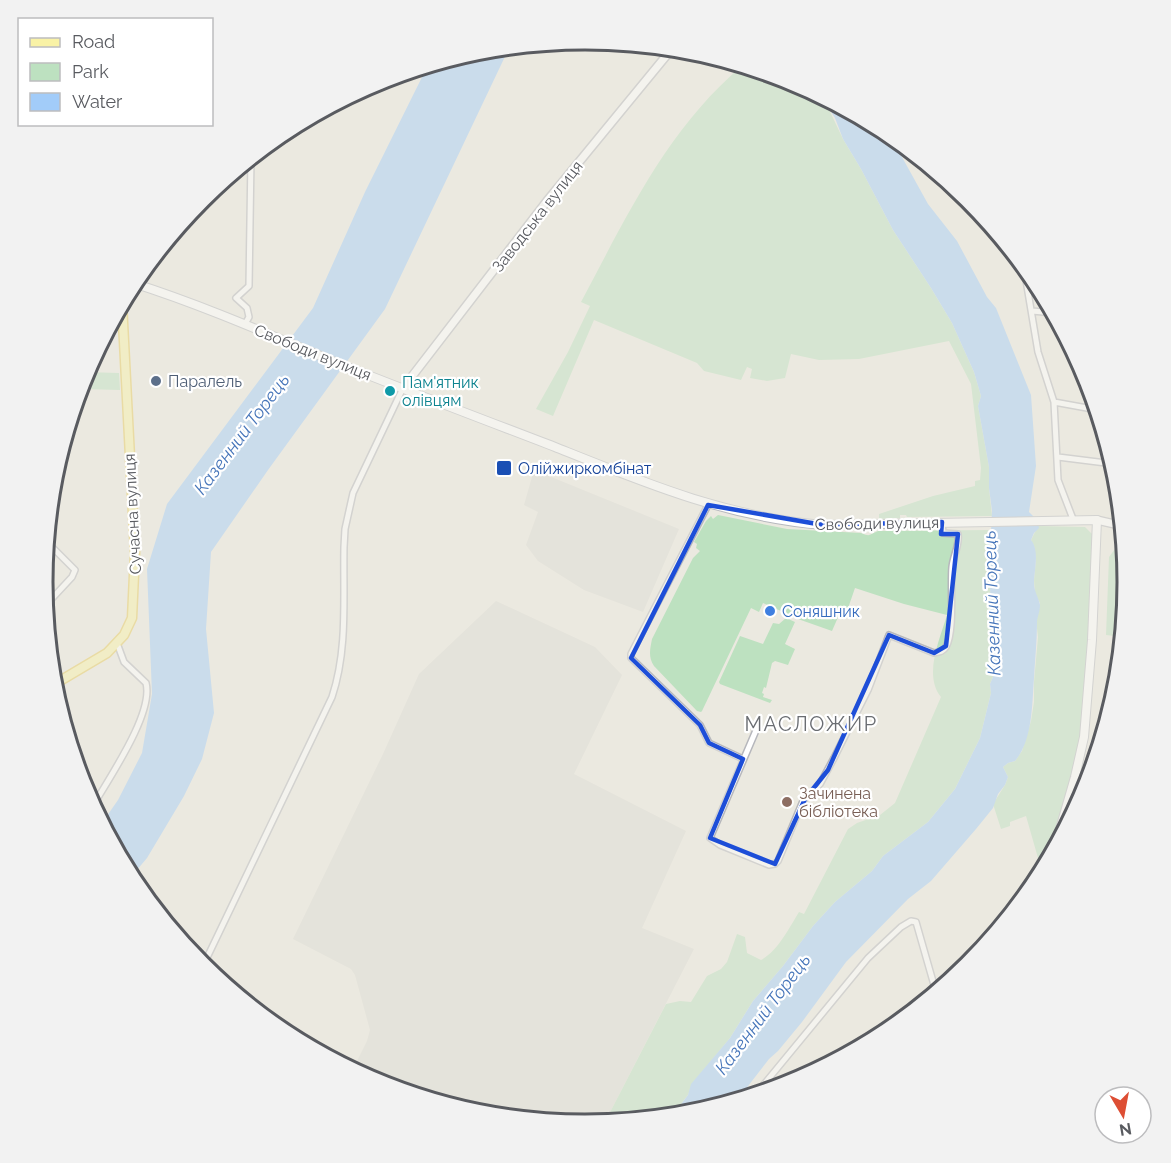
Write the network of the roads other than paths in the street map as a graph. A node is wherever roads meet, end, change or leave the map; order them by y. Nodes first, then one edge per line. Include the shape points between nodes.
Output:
1 (666, 56) edge
2 (251, 169) edge
3 (1027, 285) edge
4 (143, 287) edge
5 (1032, 311) junction
6 (1044, 312) edge
7 (123, 319) edge
8 (245, 324) junction
9 (403, 388) junction
10 (1054, 402) junction
11 (1088, 408) edge
12 (1058, 457) junction
13 (1103, 463) edge
14 (708, 505) junction
15 (1073, 519) junction
16 (1097, 520) junction
17 (942, 522) junction
18 (1114, 524) edge
19 (55, 550) edge
20 (54, 596) edge
21 (117, 643) junction
22 (63, 679) edge
23 (757, 728) dead end
24 (743, 759) junction
25 (1075, 777) junction
26 (1080, 778) edge
27 (99, 796) edge
28 (1068, 806) edge
29 (208, 956) edge
30 (933, 983) edge
31 (766, 1082) edge

1 - 9 street, Заводська вулиця via 547,201
2 - 8 street via 249,286 236,298 248,308
3 - 5 street
4 - 8 main road, Свободи вулиця
5 - 6 street
5 - 10 street via 1038,352
7 - 21 main road, Сучасна вулиця via 135,564 132,618
8 - 9 main road, Свободи вулиця
9 - 14 main road, Свободи вулиця
9 - 29 street via 353,493 345,529 341,657 332,697
10 - 11 street
10 - 12 street
12 - 13 street
12 - 15 street via 1058,480
14 - 17 main road, Свободи вулиця via 824,525
14 - 24 street via 631,658 700,725 709,743
15 - 16 main road, Свободи вулиця
15 - 17 main road, Свободи вулиця
16 - 18 street, Свободи вулиця
16 - 25 main road via 1084,737
17 - 24 street via 944,533 958,534 959,539 952,563 951,622 946,646 934,653 889,635 868,690 828,770 815,791 803,801 775,864 769,865 710,838
19 - 20 street via 75,570
21 - 22 main road, Сучасна вулиця
21 - 27 street via 124,662 146,683 146,706
23 - 24 street
25 - 26 street
25 - 28 main road
30 - 31 street via 916,922 911,921 868,958

